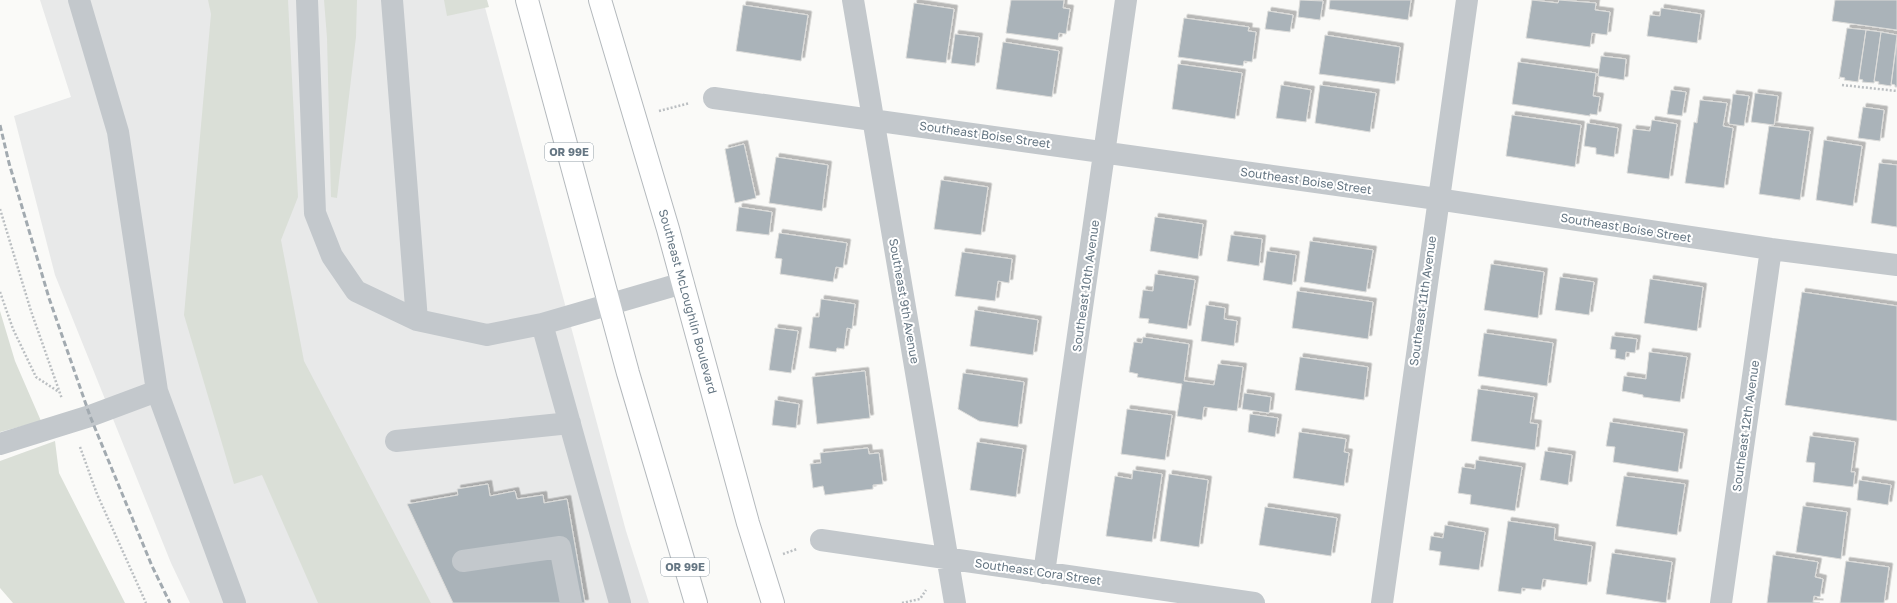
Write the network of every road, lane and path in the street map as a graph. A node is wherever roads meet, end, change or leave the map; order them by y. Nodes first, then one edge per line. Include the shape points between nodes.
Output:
1 (79, 0) edge
2 (307, 0) edge
3 (392, 0) edge
4 (527, 0) edge
5 (600, 0) edge
6 (853, 0) edge
7 (1126, 0) edge
8 (1467, 0) edge
9 (1842, 85) dead end
10 (1897, 91) edge
11 (714, 98) joint
12 (636, 116) junction
13 (874, 119) junction
14 (1106, 152) junction
15 (1437, 199) junction
16 (1771, 249) junction
17 (1897, 265) edge
18 (683, 283) junction
19 (0, 292) edge
20 (610, 305) junction
21 (417, 320) junction
22 (542, 324) junction
23 (157, 391) junction
24 (60, 392) dead end
25 (570, 424) junction
26 (396, 441) dead end
27 (0, 444) edge
28 (821, 540) joint
29 (948, 559) junction
30 (464, 561) dead end
31 (760, 562) junction
32 (1044, 573) junction
33 (235, 603) edge
34 (571, 603) edge
35 (620, 603) edge
36 (696, 603) edge
37 (773, 603) edge
38 (955, 603) edge
39 (1254, 603) edge
40 (1382, 603) edge
41 (1721, 603) edge

1 - 23 street via 118,132
2 - 21 street via 315,213 332,256 356,291
3 - 21 street
4 - 20 highway, OR 99E
5 - 12 highway, Southeast McLoughlin Boulevard
6 - 13 street, Southeast 9th Avenue
7 - 14 street, Southeast 10th Avenue
8 - 15 street, Southeast 11th Avenue
9 - 10 path
11 - 12 path
11 - 13 street, Southeast Boise Street
12 - 18 highway, Southeast McLoughlin Boulevard
13 - 14 street, Southeast Boise Street
13 - 29 street, Southeast 9th Avenue
14 - 15 street, Southeast Boise Street
14 - 32 street, Southeast 10th Avenue
15 - 16 street, Southeast Boise Street
15 - 40 street, Southeast 11th Avenue
16 - 17 street, Southeast Boise Street
16 - 41 street, Southeast 12th Avenue
18 - 20 street
18 - 31 highway, Southeast McLoughlin Boulevard
19 - 24 path via 13,328 36,377
20 - 22 street
20 - 36 highway, OR 99E
21 - 22 street via 488,335
22 - 25 street
23 - 27 street via 90,416
23 - 33 street
25 - 26 street
25 - 35 street
28 - 29 street, Southeast Cora Street
28 - 31 path
29 - 32 street, Southeast Cora Street
29 - 38 street, Southeast 9th Avenue
30 - 34 street via 560,547
31 - 37 highway, Southeast McLoughlin Boulevard
32 - 39 street, Southeast Cora Street

